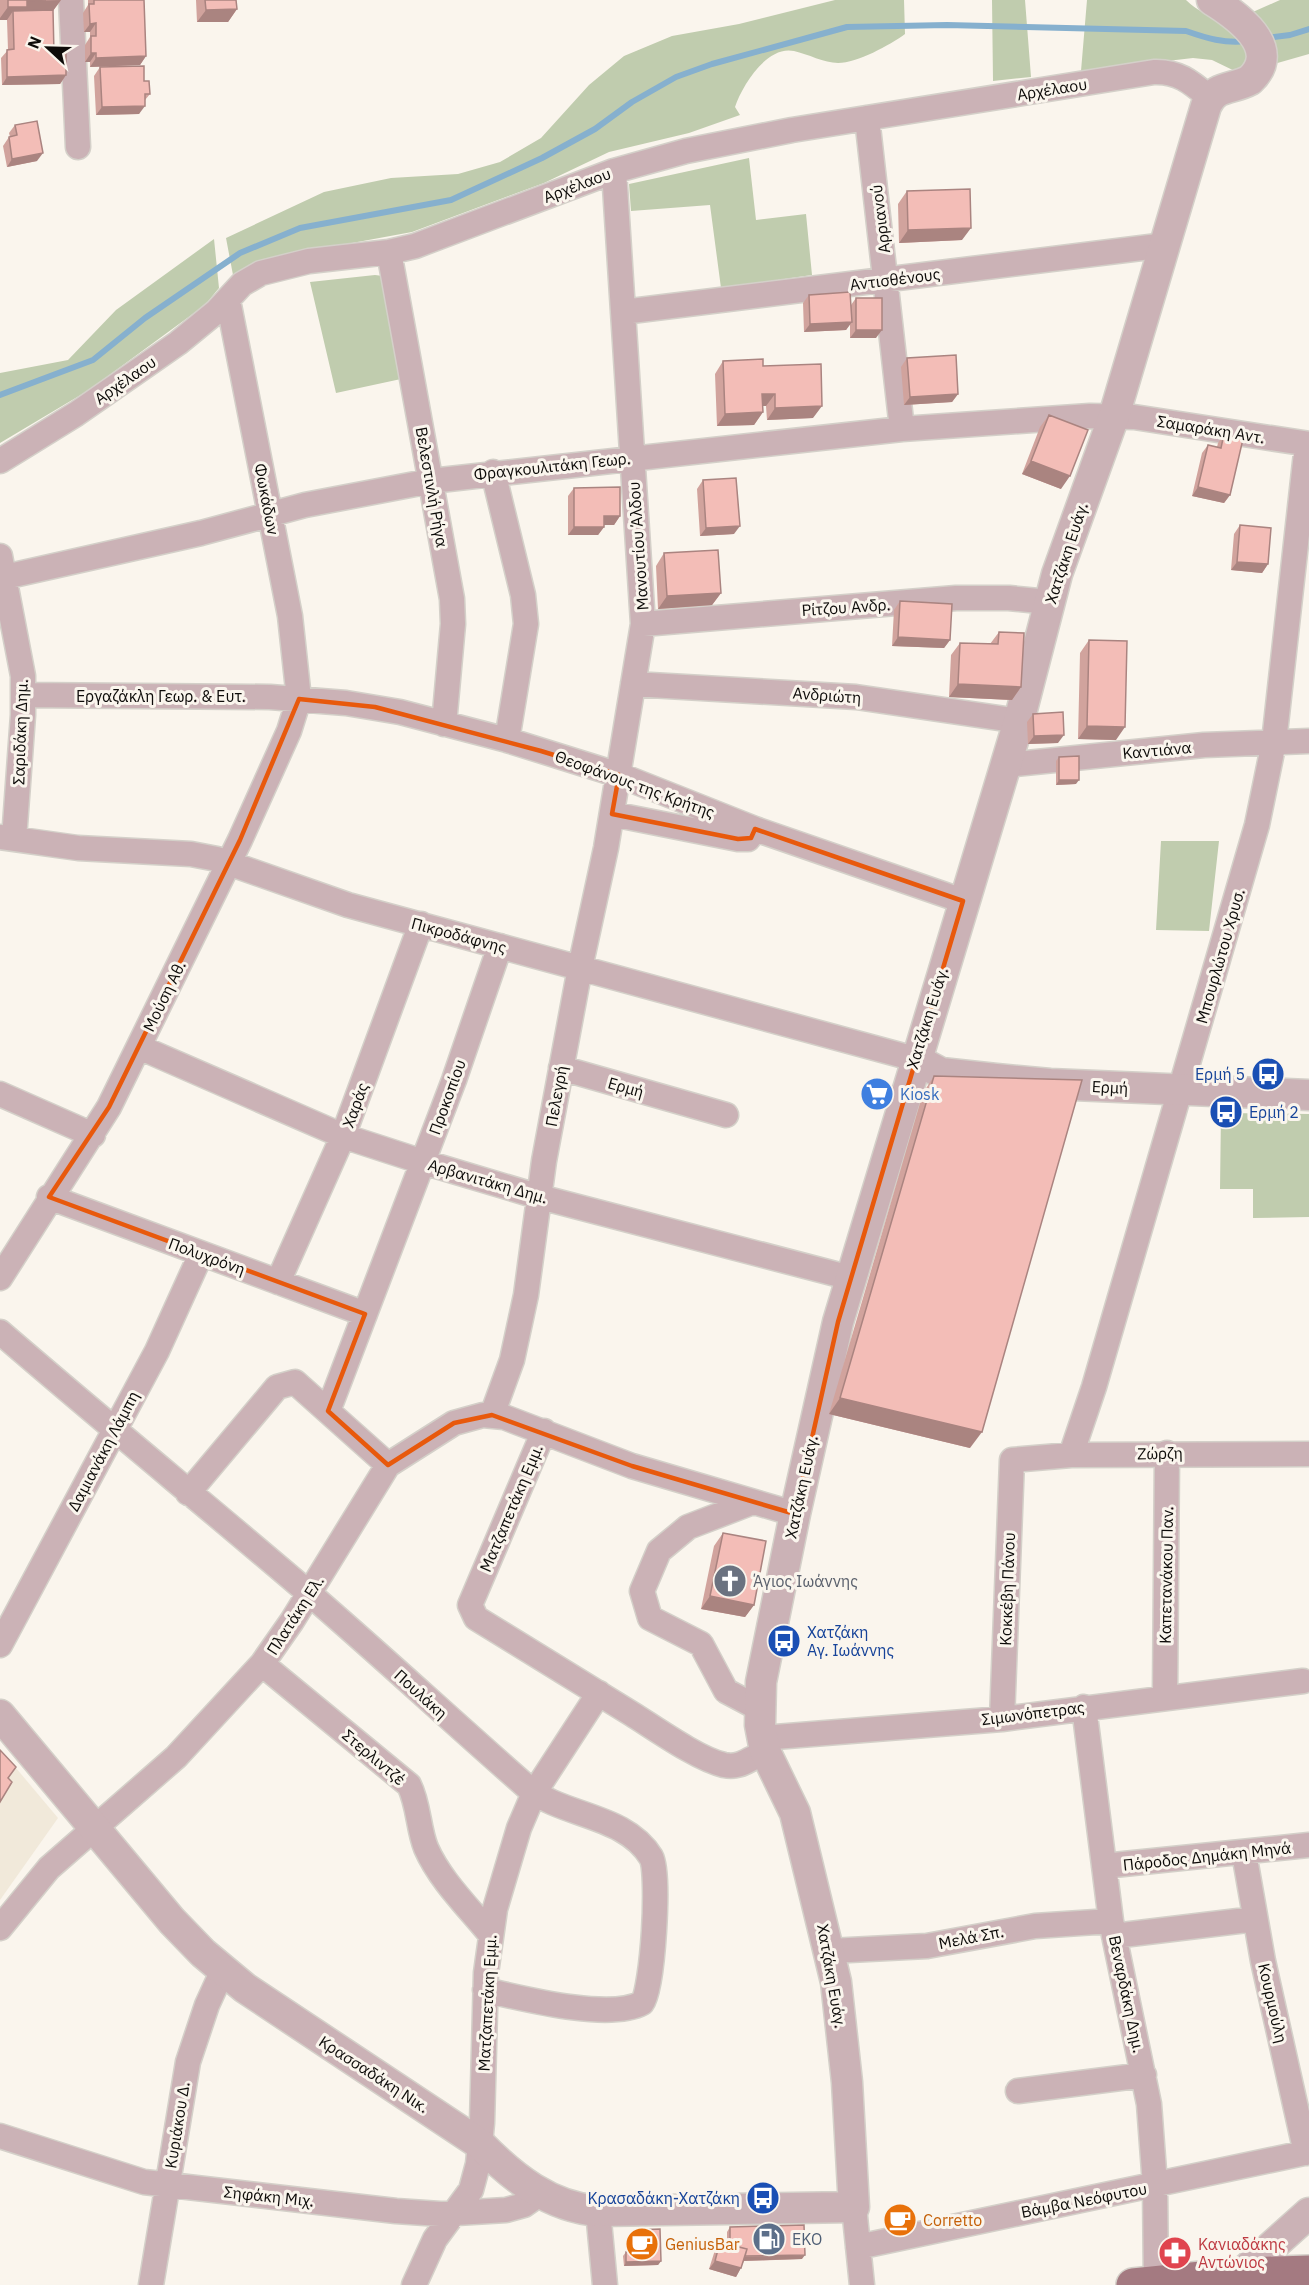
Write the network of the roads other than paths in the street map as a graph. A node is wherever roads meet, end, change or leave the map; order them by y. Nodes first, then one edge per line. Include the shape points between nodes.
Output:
1 (71, 0) edge
2 (1212, 0) edge
3 (1210, 98) junction
4 (867, 118) junction
5 (78, 147) dead end
6 (614, 171) junction
7 (1166, 245) junction
8 (389, 252) junction
9 (887, 281) junction
10 (228, 300) junction
11 (623, 312) junction
12 (1114, 416) junction
13 (902, 429) junction
14 (1308, 444) edge
15 (631, 457) junction
16 (0, 461) edge
17 (493, 472) junction
18 (431, 481) junction
19 (270, 515) junction
20 (2, 571) edge
21 (1049, 602) junction
22 (643, 624) junction
23 (633, 684) junction
24 (23, 695) junction
25 (299, 699) junction
26 (1019, 721) junction
27 (444, 724) junction
28 (507, 740) junction
29 (1309, 741) edge
30 (1274, 742) junction
31 (1005, 765) junction
32 (619, 775) junction
33 (612, 814) junction
34 (755, 829) junction
35 (7, 838) edge
36 (229, 862) junction
37 (963, 901) junction
38 (421, 924) junction
39 (500, 946) junction
40 (580, 968) junction
41 (139, 1047) junction
42 (915, 1059) junction
43 (561, 1068) junction
44 (1179, 1090) junction
45 (0, 1094) edge
46 (1309, 1095) edge
47 (726, 1115) dead end
48 (93, 1135) junction
49 (343, 1136) junction
50 (423, 1162) junction
51 (49, 1197) junction
52 (540, 1197) junction
53 (201, 1254) junction
54 (0, 1278) edge
55 (851, 1278) junction
56 (278, 1282) junction
57 (364, 1314) junction
58 (0, 1332) edge
59 (328, 1411) junction
60 (492, 1415) junction
61 (115, 1431) junction
62 (544, 1431) junction
63 (1167, 1453) junction
64 (1309, 1454) edge
65 (1071, 1455) junction
66 (1012, 1460) joint
67 (388, 1465) junction
68 (188, 1493) junction
69 (753, 1502) junction
70 (795, 1514) junction
71 (309, 1594) junction
72 (0, 1645) edge
73 (262, 1664) junction
74 (1303, 1681) dead end
75 (599, 1693) junction
76 (1165, 1696) junction
77 (1084, 1707) junction
78 (760, 1708) junction
79 (0, 1715) edge
80 (1002, 1719) junction
81 (765, 1746) junction
82 (534, 1793) junction
83 (96, 1830) junction
84 (1309, 1845) edge
85 (1244, 1853) junction
86 (1104, 1866) junction
87 (1255, 1919) junction
88 (0, 1928) edge
89 (1113, 1928) junction
90 (490, 1934) junction
91 (830, 1951) junction
92 (223, 1970) junction
93 (485, 1990) junction
94 (1144, 2075) junction
95 (1018, 2091) dead end
96 (0, 2136) edge
97 (480, 2144) junction
98 (1307, 2152) edge
99 (167, 2184) junction
100 (1155, 2185) junction
101 (541, 2193) junction
102 (854, 2207) junction
103 (598, 2211) junction
104 (1309, 2213) edge
105 (452, 2214) junction
106 (858, 2247) junction
107 (1309, 2272) edge
108 (1241, 2274) junction
109 (1144, 2283) edge
110 (151, 2285) edge
111 (414, 2285) edge
112 (605, 2285) edge
113 (862, 2285) edge

1 - 5 street
2 - 3 street via 1249,26 1258,41 1260,58 1250,80 1221,88
3 - 4 street, Αρχέλαου via 1182,76 1154,72
3 - 7 street, Χατζάκη Ευάγ.
4 - 6 street, Αρχέλαου via 696,149
4 - 9 street, Αρριανού
6 - 8 street, Αρχέλαου via 431,241
6 - 11 street, Μανουτίου Άλδου
7 - 9 street, Αντισθένους
7 - 12 street, Χατζάκη Ευάγ.
8 - 10 street, Αρχέλαου via 322,259 269,270 249,279
8 - 18 street, Βελεστινλή Ρήγα
9 - 11 street, Αντισθένους
9 - 13 street, Αρριανού
10 - 16 street, Αρχέλαου via 178,343
10 - 19 street, Φωκάδων
11 - 15 street, Μανουτίου Άλδου
12 - 13 street, Φραγκουλιτάκη Γεωρ.
12 - 14 street, Σαμαράκη Αντ.
12 - 21 street, Χατζάκη Ευάγ.
13 - 15 street, Φραγκουλιτάκη Γεωρ.
14 - 30 street, Μπουρλώτου Χρυσ.
15 - 17 street, Φραγκουλιτάκη Γεωρ.
15 - 22 street, Μανουτίου Άλδου
17 - 18 street, Φραγκουλιτάκη Γεωρ.
17 - 28 street via 523,595 526,624
18 - 19 street, Φραγκουλιτάκη Γεωρ.
18 - 27 street, Βελεστινλή Ρήγα via 453,613
19 - 20 street, Φραγκουλιτάκη Γεωρ. via 201,534
19 - 25 street, Φωκάδων via 291,627
20 - 24 street, Σαριδάκη Δημ. via 21,664
21 - 22 street, Ρίτζου Ανδρ. via 956,598
21 - 26 street, Χατζάκη Ευάγ.
22 - 23 street, Μανουτίου Άλδου
23 - 26 street, Ανδριώτη via 856,697
23 - 32 street, Μανουτίου Άλδου
24 - 25 street, Εργαζάκλη Γεωρ. & Ευτ.
24 - 35 street, Σαριδάκη Δημ.
25 - 27 street, Θεοφάνους της Κρήτης via 361,705
25 - 36 street, Μούση Αθ. via 289,731
26 - 31 street, Χατζάκη Ευάγ.
27 - 28 street, Θεοφάνους της Κρήτης
28 - 32 street, Θεοφάνους της Κρήτης
29 - 30 street, Καντιάνα
30 - 31 street, Καντιάνα
30 - 44 street, Μπουρλώτου Χρυσ. via 1249,855
31 - 37 street, Χατζάκη Ευάγ.
32 - 33 street, Πελεγρή
32 - 34 street, Θεοφάνους της Κρήτης
33 - 34 street via 738,839 748,839
33 - 40 street, Πελεγρή
34 - 37 street, Θεοφάνους της Κρήτης
35 - 36 street, Πικροδάφνης via 78,848 191,854
36 - 38 street, Πικροδάφνης via 304,891
36 - 41 street, Μούση Αθ.
37 - 42 street, Χατζάκη Ευάγ.
38 - 39 street, Πικροδάφνης
38 - 49 street, Χαράς
39 - 40 street, Πικροδάφνης
39 - 50 street, Προκοπίου
40 - 42 street, Πικροδάφνης
40 - 43 street, Πελεγρή
41 - 48 street, Μούση Αθ.
41 - 49 street, Αρβανιτάκη Δημ.
42 - 44 street, Ερμή via 952,1074 1050,1084
42 - 55 street, Χατζάκη Ευάγ.
43 - 47 street, Ερμή
43 - 52 street, Πελεγρή
44 - 46 street, Ερμή
44 - 65 street, Μπουρλώτου Χρυσ.
45 - 48 street
48 - 51 street, Μούση Αθ.
49 - 50 street, Αρβανιτάκη Δημ.
49 - 56 street, Χαράς
50 - 52 street, Αρβανιτάκη Δημ.
50 - 57 street, Προκοπίου
51 - 53 street, Πολυχρόνη
51 - 54 street, Μούση Αθ.
52 - 55 street, Αρβανιτάκη Δημ.
52 - 60 street, Πελεγρή via 518,1331
53 - 56 street, Πολυχρόνη
53 - 61 street, Δαμιανάκη Λάμπη
55 - 70 street, Χατζάκη Ευάγ.
56 - 57 street, Πολυχρόνη
57 - 59 street, Προκοπίου
58 - 61 street, Πουλάκη
59 - 67 street
59 - 68 street via 295,1382 277,1387
60 - 62 street
60 - 67 street, Πλατάκη Ελ. via 454,1423
61 - 68 street, Πουλάκη
61 - 72 street, Δαμιανάκη Λάμπη
62 - 69 street via 632,1466
62 - 75 street, Ματζαπετάκη Εμμ. via 470,1605 476,1618
63 - 64 street, Ζώρζη
63 - 65 street, Ζώρζη
63 - 76 street, Καπετανάκου Παν.
65 - 66 street, Ζώρζη
66 - 80 street, Κοκκέβη Πάνου
67 - 71 street, Πλατάκη Ελ.
68 - 71 street, Πουλάκη
69 - 70 street
69 - 78 street via 688,1527 659,1551 642,1592 650,1618 701,1644 726,1690
70 - 78 street, Χατζάκη Ευάγ. via 761,1682
71 - 73 street, Πλατάκη Ελ.
71 - 82 street, Πουλάκη
73 - 83 street, Πλατάκη Ελ. via 176,1757
73 - 90 street, Στερλιντζέ via 409,1785 417,1801 426,1847
74 - 76 street, Σιμωνόπετρας
75 - 81 street, Ματζαπετάκη Εμμ. via 722,1764 747,1763
75 - 82 street, Ματζαπετάκη Εμμ.
76 - 77 street, Σιμωνόπετρας
77 - 80 street, Σιμωνόπετρας
77 - 86 street, Βεναρδάκη Δημ.
78 - 81 street, Χατζάκη Ευάγ.
79 - 83 street, Κρασσαδάκη Νικ.
80 - 81 street, Σιμωνόπετρας
81 - 91 street, Χατζάκη Ευάγ. via 795,1813
82 - 90 street, Ματζαπετάκη Εμμ. via 504,1875
82 - 93 street, Πουλάκη via 614,1827 641,1845 652,1858 656,1871 647,1989 637,2006 600,2009
83 - 88 street, Πλατάκη Ελ. via 49,1868
83 - 92 street, Κρασσαδάκη Νικ. via 184,1934
84 - 85 street, Πάροδος Δημάκη Μηνά
85 - 86 street, Πάροδος Δημάκη Μηνά
85 - 87 street, Κουρμούλη
86 - 89 street, Βεναρδάκη Δημ.
87 - 89 street, Μελά Σπ.
87 - 98 street, Κουρμούλη
89 - 91 street, Μελά Σπ. via 1035,1926 927,1946
89 - 94 street, Βεναρδάκη Δημ.
90 - 93 street, Ματζαπετάκη Εμμ.
91 - 102 street, Χατζάκη Ευάγ. via 843,2039
92 - 97 street, Κρασσαδάκη Νικ.
92 - 99 street, Κυριάκου Δ. via 188,2062
93 - 97 street, Ματζαπετάκη Εμμ.
94 - 95 street
94 - 100 street, Βεναρδάκη Δημ.
96 - 99 street, Σηφάκη Μιχ. via 131,2179
97 - 101 street, Κρασσαδάκη Νικ. via 504,2168
97 - 105 street, Ματζαπετάκη Εμμ. via 471,2190
98 - 100 street, Βάμβα Νεόφυτου
99 - 105 street, Σηφάκη Μιχ.
99 - 110 street, Κυριάκου Δ.
100 - 106 street, Βάμβα Νεόφυτου
100 - 109 street, Βεναρδάκη Δημ.
101 - 103 street, Κρασσαδάκη Νικ. via 570,2207
101 - 105 street, Σηφάκη Μιχ. via 517,2208
102 - 103 street, Κρασσαδάκη Νικ.
102 - 106 street
103 - 112 street
104 - 108 street
105 - 111 street, Ματζαπετάκη Εμμ. via 435,2239
106 - 113 street
107 - 108 main road
108 - 109 main road

